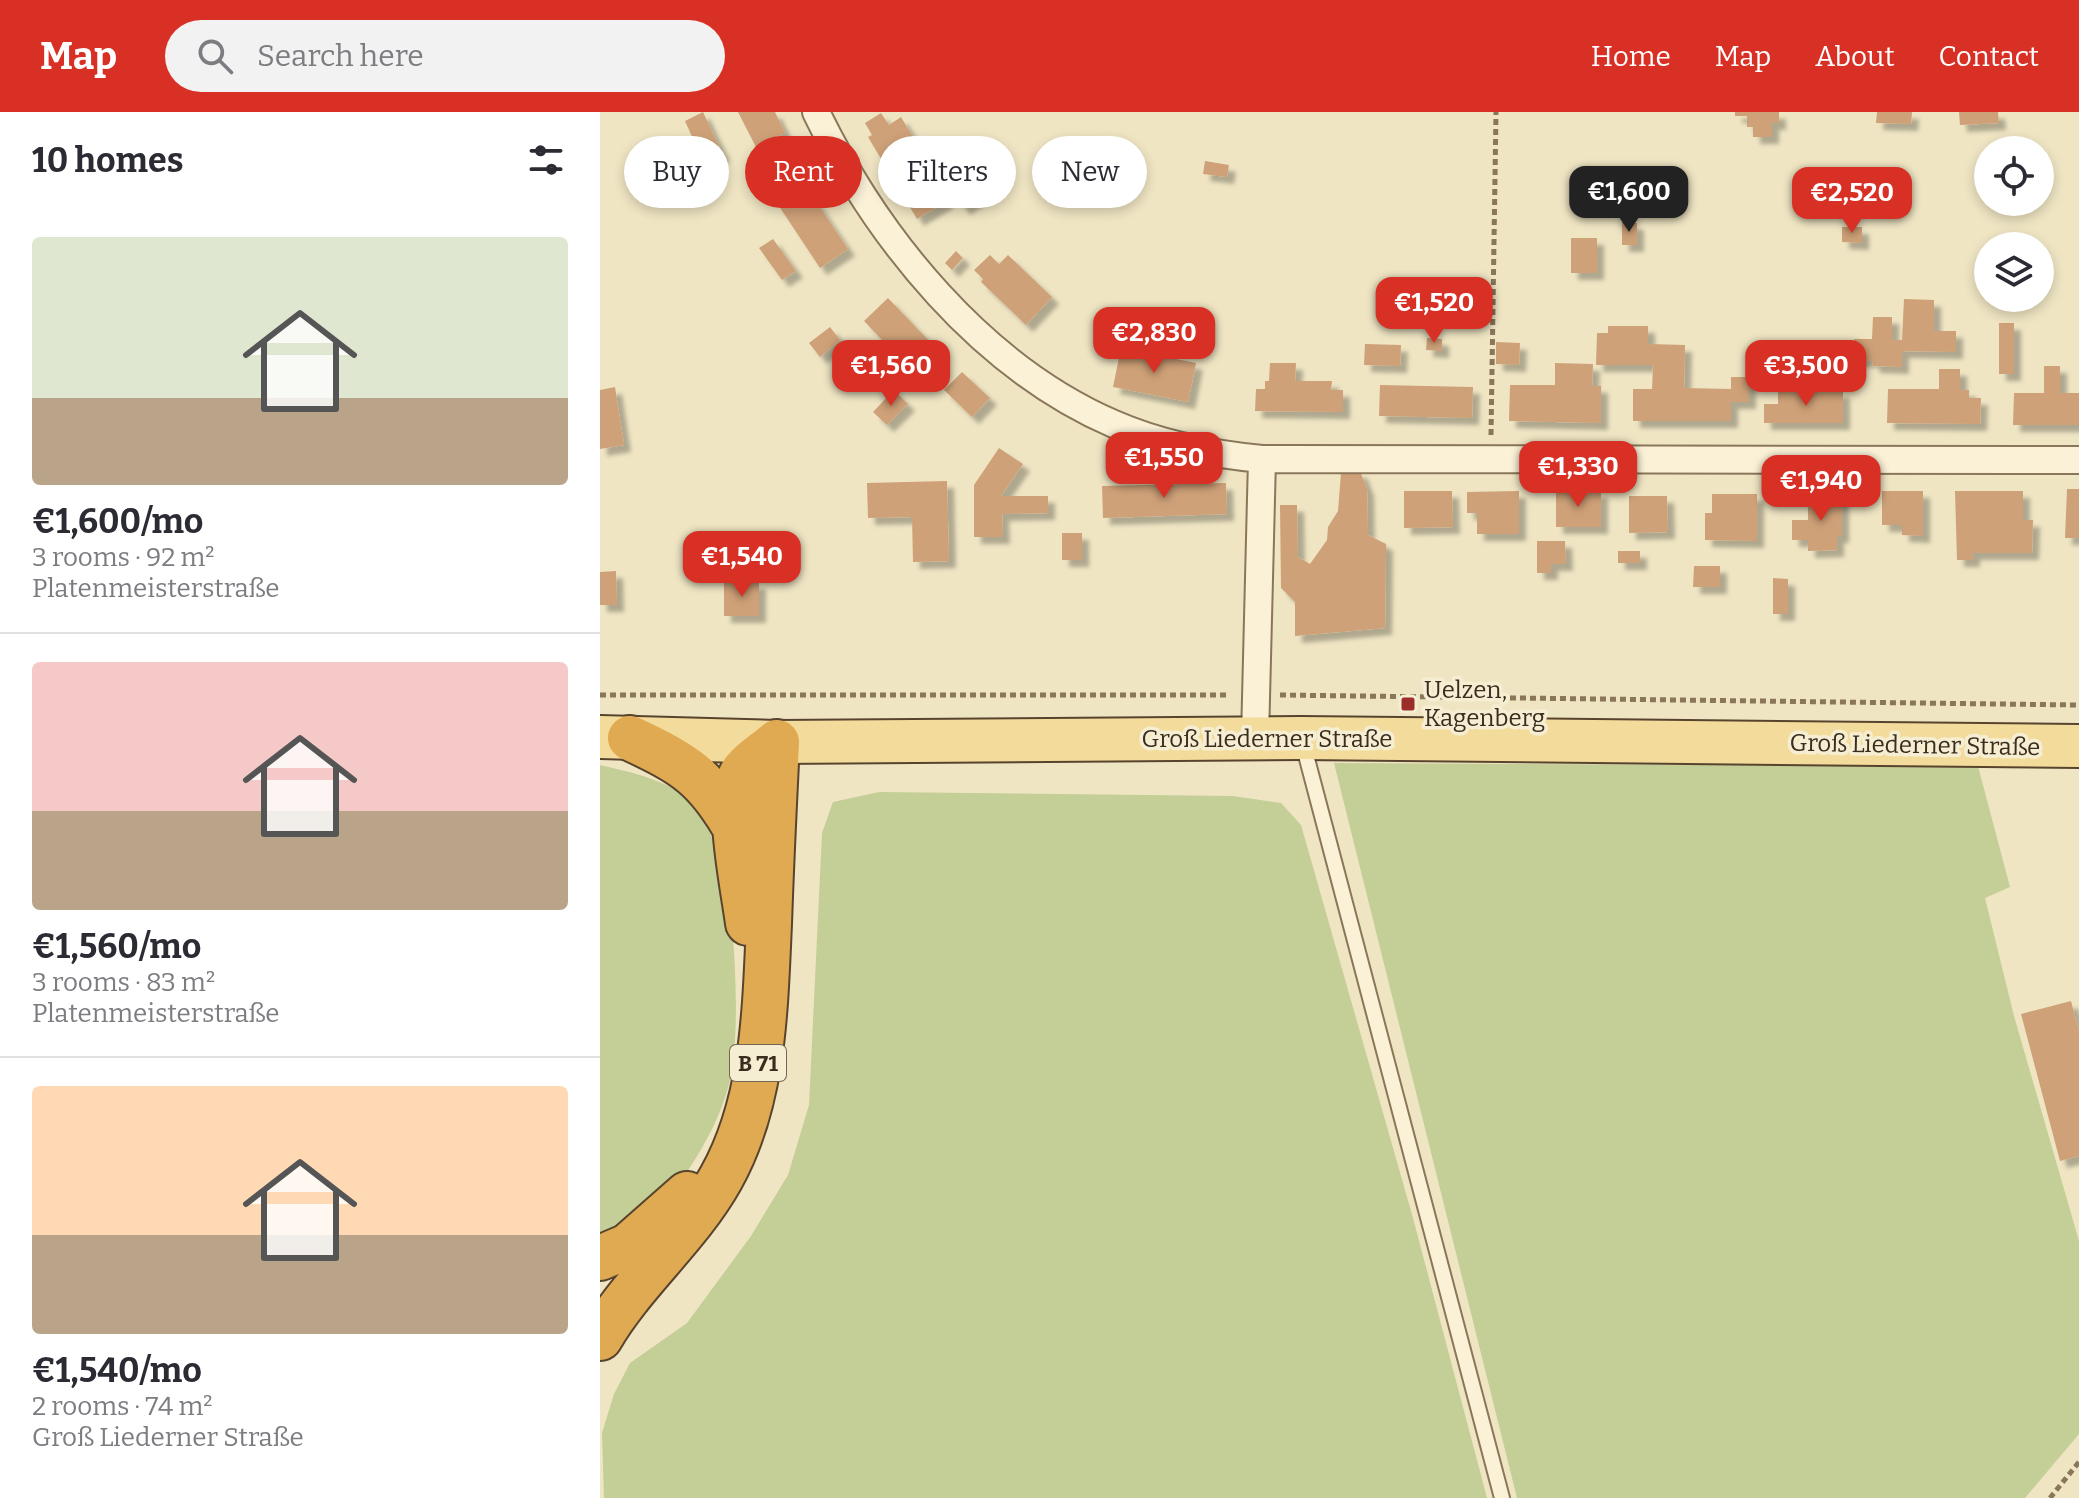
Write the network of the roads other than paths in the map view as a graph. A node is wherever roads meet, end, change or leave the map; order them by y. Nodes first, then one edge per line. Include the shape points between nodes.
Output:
1 (816, 112) edge
2 (1262, 459) junction
3 (2079, 460) edge
4 (615, 738) edge
5 (1255, 738) junction
6 (1301, 738) junction
7 (777, 742) junction
8 (2079, 746) edge
9 (737, 831) junction
10 (600, 1258) edge
11 (600, 1338) edge
12 (1502, 1498) edge

1 - 2 street via 848,171 908,256 1018,368 1080,408 1150,438
2 - 3 street
2 - 5 street
4 - 7 main road, Groß Liederner Straße
4 - 9 highway via 681,762 697,775
5 - 6 main road, Groß Liederner Straße
5 - 7 main road, Groß Liederner Straße
6 - 8 main road, Groß Liederner Straße
6 - 12 lane
7 - 9 highway via 743,771 736,790
7 - 11 highway, B 71 via 767,992 737,1146 704,1206
9 - 10 highway via 751,953 745,1067 733,1110 715,1153 687,1194 628,1246

